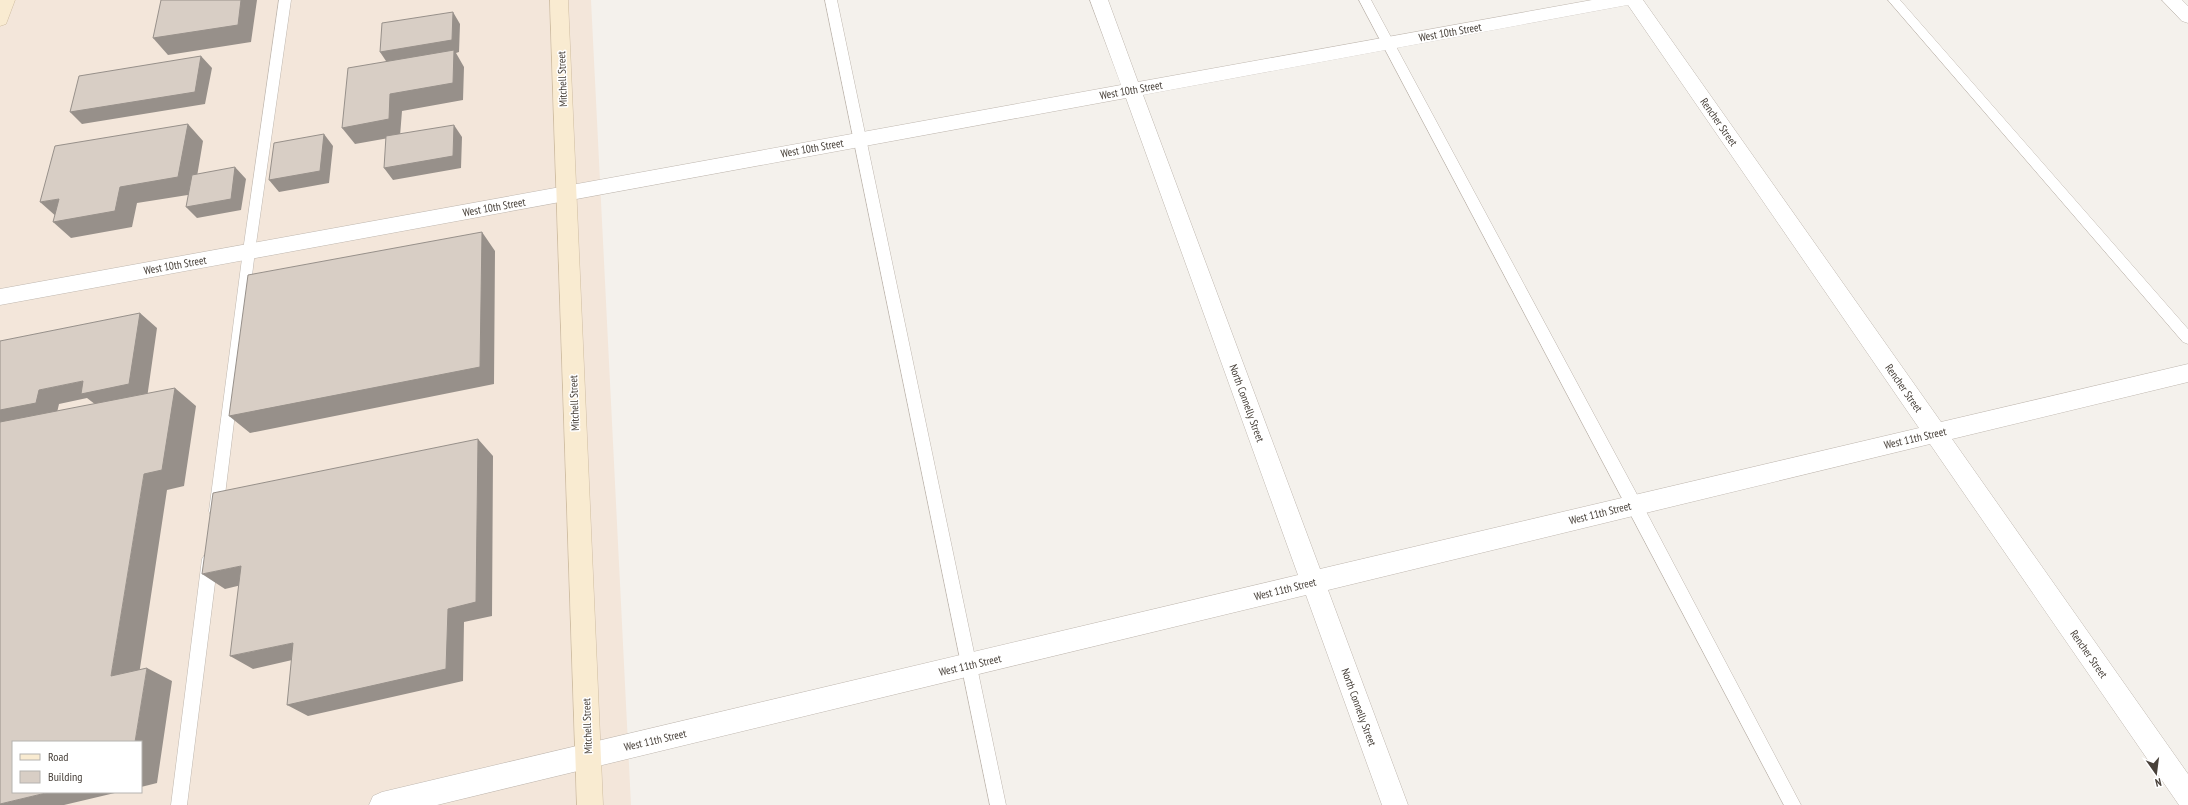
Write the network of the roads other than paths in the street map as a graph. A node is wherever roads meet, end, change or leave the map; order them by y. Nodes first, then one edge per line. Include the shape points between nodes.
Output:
1 (6, 0) edge
2 (285, 0) edge
3 (559, 0) edge
4 (830, 0) edge
5 (1099, 0) edge
6 (1365, 0) edge
7 (1625, 0) edge
8 (1634, 0) edge
9 (1894, 0) edge
10 (2171, 0) edge
11 (2188, 17) edge
12 (0, 20) edge
13 (1388, 43) junction
14 (1132, 90) junction
15 (860, 140) junction
16 (566, 193) junction
17 (249, 251) junction
18 (0, 297) edge
19 (2188, 338) edge
20 (2188, 373) edge
21 (1935, 433) junction
22 (1635, 505) junction
23 (214, 528) edge
24 (212, 544) edge
25 (1313, 582) junction
26 (969, 665) junction
27 (588, 756) junction
28 (2188, 796) edge
29 (179, 805) edge
30 (382, 805) edge
31 (590, 805) edge
32 (998, 805) edge
33 (1395, 805) edge
34 (1793, 805) edge

1 - 12 street
2 - 17 lane
3 - 16 street, Mitchell Street
4 - 15 lane
5 - 14 street, North Connelly Street
6 - 13 lane
7 - 13 street, West 10th Street
8 - 21 street, Rencher Street
9 - 19 lane
10 - 11 street
13 - 14 street, West 10th Street
13 - 22 lane
14 - 15 street, West 10th Street
14 - 25 street, North Connelly Street
15 - 16 street, West 10th Street
15 - 26 lane
16 - 17 street, West 10th Street
16 - 27 street, Mitchell Street
17 - 18 street, West 10th Street
17 - 23 lane
20 - 21 street, West 11th Street
21 - 22 street, West 11th Street
21 - 28 street, Rencher Street
22 - 25 street, West 11th Street
22 - 34 lane
24 - 29 lane
25 - 26 street, West 11th Street
25 - 33 street, North Connelly Street
26 - 27 street, West 11th Street
26 - 32 lane
27 - 30 street, West 11th Street
27 - 31 street, Mitchell Street

